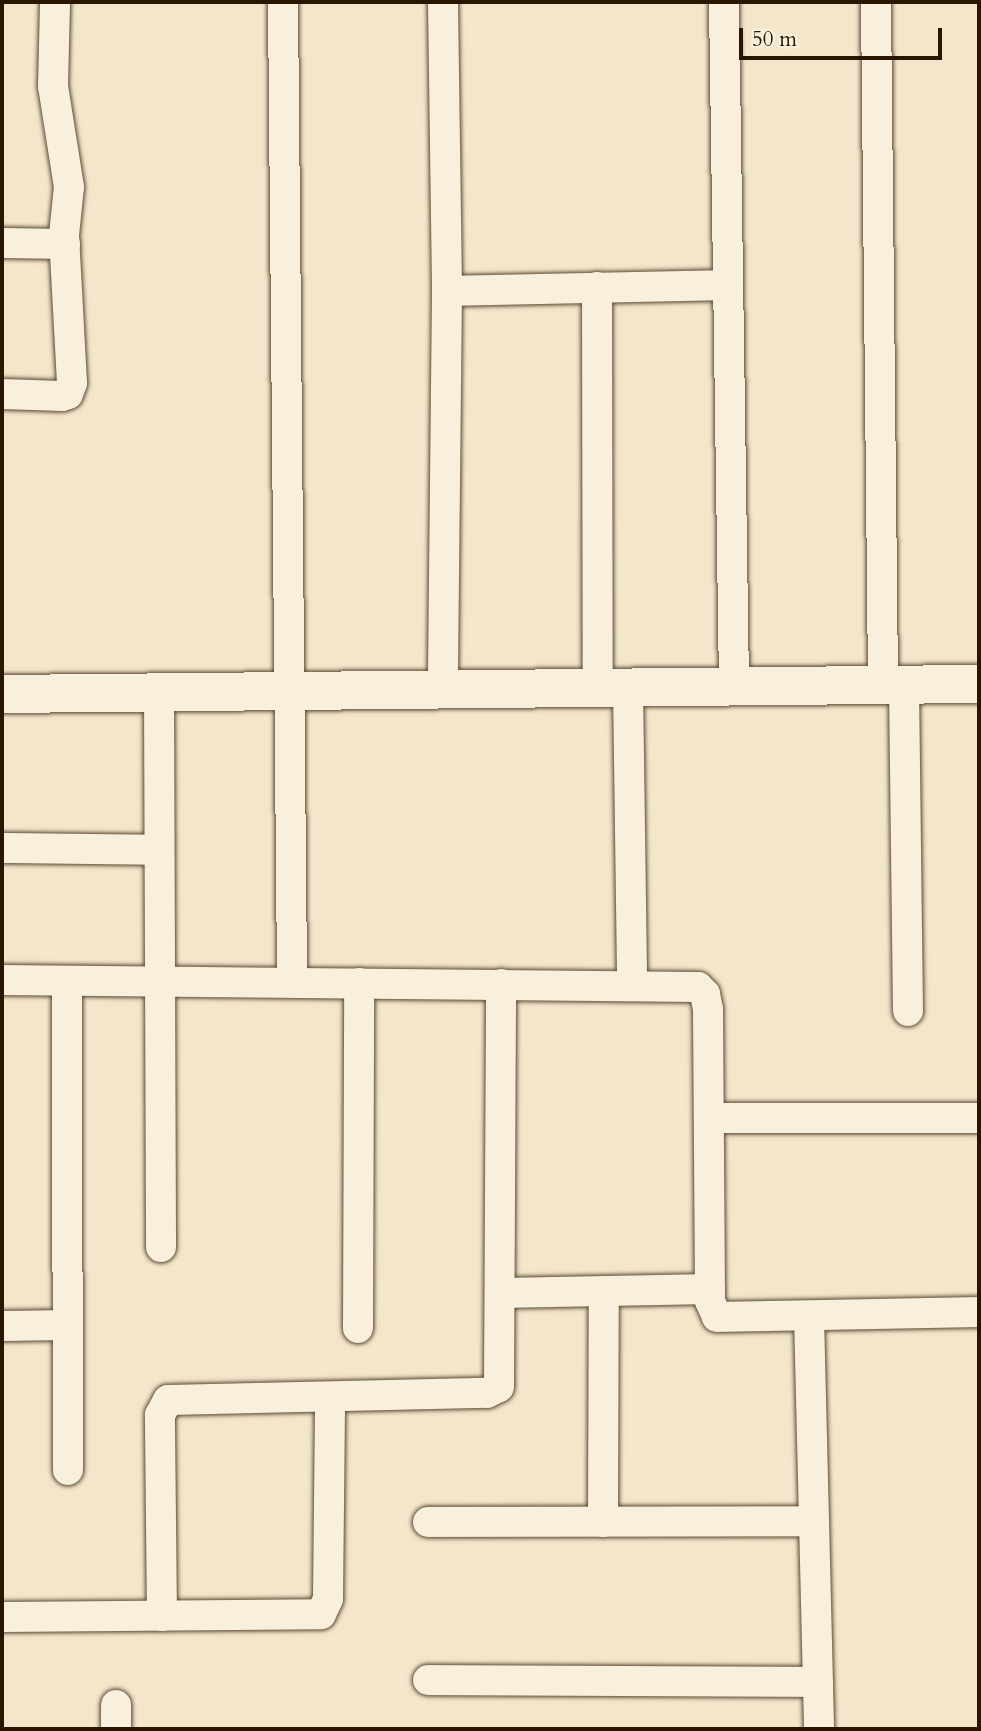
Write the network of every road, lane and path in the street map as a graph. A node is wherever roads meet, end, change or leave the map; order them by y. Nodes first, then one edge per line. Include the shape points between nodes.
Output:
1 (55, 2) edge
2 (283, 2) edge
3 (443, 2) edge
4 (724, 2) edge
5 (876, 2) edge
6 (2, 243) edge
7 (65, 244) junction
8 (728, 285) junction
9 (597, 287) junction
10 (447, 291) junction
11 (2, 394) edge
12 (979, 684) edge
13 (893, 685) junction
14 (734, 686) junction
15 (613, 688) junction
16 (443, 690) junction
17 (287, 691) junction
18 (159, 692) junction
19 (2, 694) edge
20 (2, 848) edge
21 (159, 850) junction
22 (2, 980) edge
23 (67, 981) junction
24 (160, 981) junction
25 (292, 982) junction
26 (359, 983) junction
27 (501, 984) junction
28 (632, 984) junction
29 (908, 1011) dead end
30 (709, 1118) junction
31 (979, 1118) edge
32 (161, 1247) dead end
33 (710, 1289) junction
34 (604, 1291) junction
35 (502, 1293) junction
36 (979, 1312) edge
37 (809, 1316) junction
38 (68, 1325) junction
39 (2, 1326) edge
40 (358, 1328) dead end
41 (330, 1398) junction
42 (68, 1470) dead end
43 (814, 1521) junction
44 (428, 1522) dead end
45 (603, 1522) junction
46 (162, 1616) junction
47 (2, 1617) edge
48 (428, 1680) dead end
49 (818, 1682) junction
50 (819, 1729) edge

1 - 7 street via 53,86 69,187
2 - 17 street
3 - 10 street
4 - 8 street
5 - 13 street
6 - 7 street
7 - 11 street via 71,390 62,396
8 - 9 street
8 - 14 street
9 - 10 street
9 - 15 street
10 - 16 street
12 - 13 street
13 - 14 street
13 - 29 street
14 - 15 street
15 - 16 street
15 - 28 street
16 - 17 street
17 - 18 street
17 - 25 street
18 - 19 street
18 - 21 street
20 - 21 street
21 - 24 street
22 - 23 street
23 - 24 street
23 - 38 street
24 - 25 street
24 - 32 street
25 - 26 street
26 - 27 street
26 - 40 street
27 - 28 street
27 - 35 street
28 - 30 street via 686,985 705,993
30 - 31 street
30 - 33 street
33 - 34 street
33 - 37 street via 717,1317
34 - 35 street
34 - 45 street
35 - 41 street via 502,1377 494,1392
36 - 37 street
37 - 43 street
38 - 39 street
38 - 42 street
41 - 46 street via 327,1609 313,1617
41 - 46 street via 178,1398 162,1406
43 - 45 street
43 - 49 street
44 - 45 street
46 - 47 street
48 - 49 street
49 - 50 street

